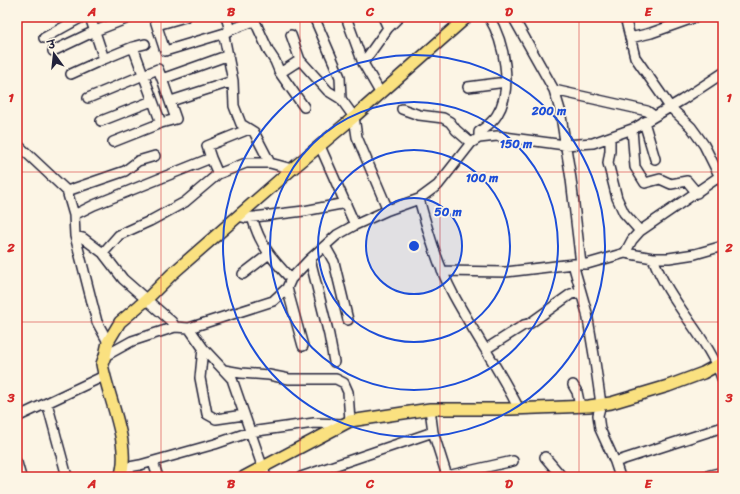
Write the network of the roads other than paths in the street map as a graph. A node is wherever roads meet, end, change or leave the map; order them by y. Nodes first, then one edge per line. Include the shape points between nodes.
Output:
1 (82, 17) edge
2 (90, 17) edge
3 (185, 17) edge
4 (226, 17) edge
5 (314, 17) edge
6 (346, 17) edge
7 (383, 17) edge
8 (399, 17) edge
9 (467, 17) edge
10 (489, 17) edge
11 (513, 17) edge
12 (626, 17) edge
13 (696, 17) edge
14 (131, 18) edge
15 (254, 19) edge
16 (156, 21) edge
17 (388, 28) junction
18 (95, 31) junction
19 (227, 32) junction
20 (291, 35) dead end
21 (44, 38) dead end
22 (630, 38) junction
23 (145, 44) dead end
24 (133, 47) junction
25 (53, 50) dead end
26 (229, 56) junction
27 (104, 59) junction
28 (300, 60) junction
29 (363, 63) junction
30 (723, 72) edge
31 (280, 73) junction
32 (71, 74) dead end
33 (143, 75) junction
34 (162, 79) junction
35 (233, 81) junction
36 (506, 82) junction
37 (468, 87) dead end
38 (554, 90) junction
39 (381, 94) junction
40 (88, 98) dead end
41 (342, 99) junction
42 (152, 101) junction
43 (171, 101) junction
44 (304, 107) dead end
45 (670, 107) junction
46 (402, 108) dead end
47 (654, 116) junction
48 (354, 117) junction
49 (101, 121) dead end
50 (644, 122) junction
51 (161, 123) junction
52 (249, 129) junction
53 (632, 129) junction
54 (610, 137) junction
55 (475, 140) junction
56 (113, 142) dead end
57 (17, 144) edge
58 (565, 145) junction
59 (320, 146) junction
60 (155, 156) dead end
61 (211, 158) junction
62 (655, 159) dead end
63 (270, 163) junction
64 (292, 168) junction
65 (218, 174) junction
66 (722, 178) edge
67 (67, 191) junction
68 (697, 193) junction
69 (419, 199) junction
70 (346, 203) junction
71 (388, 210) junction
72 (74, 215) junction
73 (239, 216) junction
74 (252, 217) junction
75 (355, 225) junction
76 (640, 231) junction
77 (75, 236) junction
78 (325, 246) junction
79 (723, 246) edge
80 (102, 253) junction
81 (624, 253) junction
82 (269, 254) junction
83 (653, 258) junction
84 (310, 259) junction
85 (577, 264) junction
86 (442, 271) junction
87 (243, 274) dead end
88 (291, 279) junction
89 (287, 288) junction
90 (581, 292) junction
91 (146, 300) junction
92 (348, 320) dead end
93 (175, 327) junction
94 (189, 328) junction
95 (108, 342) junction
96 (303, 346) dead end
97 (203, 348) junction
98 (486, 349) junction
99 (105, 356) junction
100 (334, 362) dead end
101 (720, 364) edge
102 (224, 370) junction
103 (104, 376) junction
104 (723, 381) edge
105 (573, 385) dead end
106 (47, 403) junction
107 (601, 404) junction
108 (580, 406) junction
109 (519, 409) junction
110 (430, 410) junction
111 (244, 415) junction
112 (17, 417) edge
113 (347, 422) junction
114 (723, 427) edge
115 (250, 432) junction
116 (433, 432) junction
117 (545, 457) dead end
118 (513, 461) dead end
119 (153, 462) junction
120 (615, 462) junction
121 (17, 463) edge
122 (122, 472) edge
123 (723, 472) edge
124 (264, 473) edge
125 (444, 476) edge
126 (21, 477) edge
127 (68, 477) edge
128 (158, 477) edge
129 (244, 477) edge
130 (301, 477) edge
131 (562, 477) edge
132 (620, 477) edge
133 (702, 477) edge

1 - 21 street
2 - 18 street
3 - 16 street
4 - 19 street
5 - 41 street via 340,77
6 - 29 street
7 - 17 street
8 - 17 street
9 - 39 main road
10 - 36 street via 504,57
11 - 38 street
12 - 22 street
13 - 22 street
14 - 18 street
15 - 19 street
15 - 31 street
16 - 19 street via 165,51
17 - 29 street
18 - 25 street
18 - 27 street
19 - 26 street via 224,36
20 - 28 street
22 - 45 street via 635,57
23 - 24 street
24 - 27 street
24 - 33 street
26 - 34 street
26 - 35 street
27 - 32 street
28 - 31 street
28 - 41 street via 328,91
29 - 39 street
30 - 45 street
31 - 44 street
33 - 34 street via 158,70
33 - 40 street
33 - 42 street
34 - 43 street
35 - 43 street
35 - 52 street via 234,106 241,124
36 - 37 street
36 - 55 street via 504,98 497,114 479,132
38 - 47 street via 630,107
38 - 58 street
39 - 48 main road
41 - 48 street
42 - 49 street
42 - 51 street
43 - 51 street via 176,119
45 - 47 street
45 - 66 street via 691,127
46 - 55 street via 419,115 443,118 456,130
47 - 50 street
48 - 59 main road
48 - 71 street via 357,137
50 - 53 street
50 - 62 street
51 - 56 street
52 - 61 street via 207,146
52 - 63 street via 254,132
53 - 54 street
53 - 68 street via 635,167 645,183 660,179 671,184 686,181
54 - 58 street via 594,143
54 - 76 street via 608,162 617,198 624,213
55 - 58 street via 497,136
55 - 69 street via 438,185
57 - 67 street
58 - 85 street via 571,179
59 - 64 main road
59 - 70 street
60 - 67 street via 138,161 125,171
61 - 65 street
61 - 72 street
63 - 64 street
63 - 65 street via 246,163
64 - 73 main road
65 - 80 street via 185,202 119,235
66 - 68 street
67 - 72 street
68 - 76 street
69 - 71 street
69 - 86 street
70 - 74 street
70 - 75 street
71 - 75 street
72 - 77 street
73 - 74 street
73 - 91 main road
74 - 82 street
75 - 78 street via 337,235
76 - 81 street
77 - 80 street via 83,238
77 - 95 street via 97,322
78 - 84 street
78 - 92 street via 334,262
79 - 83 street via 695,254
80 - 91 street via 123,279
81 - 83 street
81 - 85 street via 587,264
82 - 87 street
82 - 88 street
83 - 101 street via 675,300
84 - 88 street
84 - 100 street via 330,335
85 - 86 street via 506,272
85 - 90 street
86 - 98 street
88 - 89 street
89 - 94 street via 273,301
89 - 96 street
90 - 98 street via 571,294 529,324
90 - 107 street via 587,313
91 - 93 street
91 - 95 main road via 120,322
93 - 94 street
93 - 99 street via 132,341
94 - 97 street
95 - 99 main road
97 - 102 street
97 - 111 street via 200,378 207,414 216,419
98 - 109 street
99 - 103 main road via 102,364
101 - 104 street
101 - 107 main road via 704,373 668,386
102 - 111 street via 232,379
102 - 113 street via 289,379 336,379 344,383 348,392
103 - 106 street
103 - 122 main road via 124,445
105 - 108 street via 578,392
106 - 112 street
106 - 127 street
107 - 108 main road
107 - 120 street via 598,415 600,429
108 - 109 main road
109 - 110 main road
110 - 113 main road
110 - 116 street
111 - 115 street
113 - 115 street via 314,423
113 - 124 main road
114 - 120 street
115 - 119 street
115 - 124 street
116 - 125 street
116 - 130 street
117 - 131 street
118 - 125 street
119 - 122 street
119 - 128 street
120 - 132 street
121 - 126 street
123 - 133 street
124 - 129 main road

